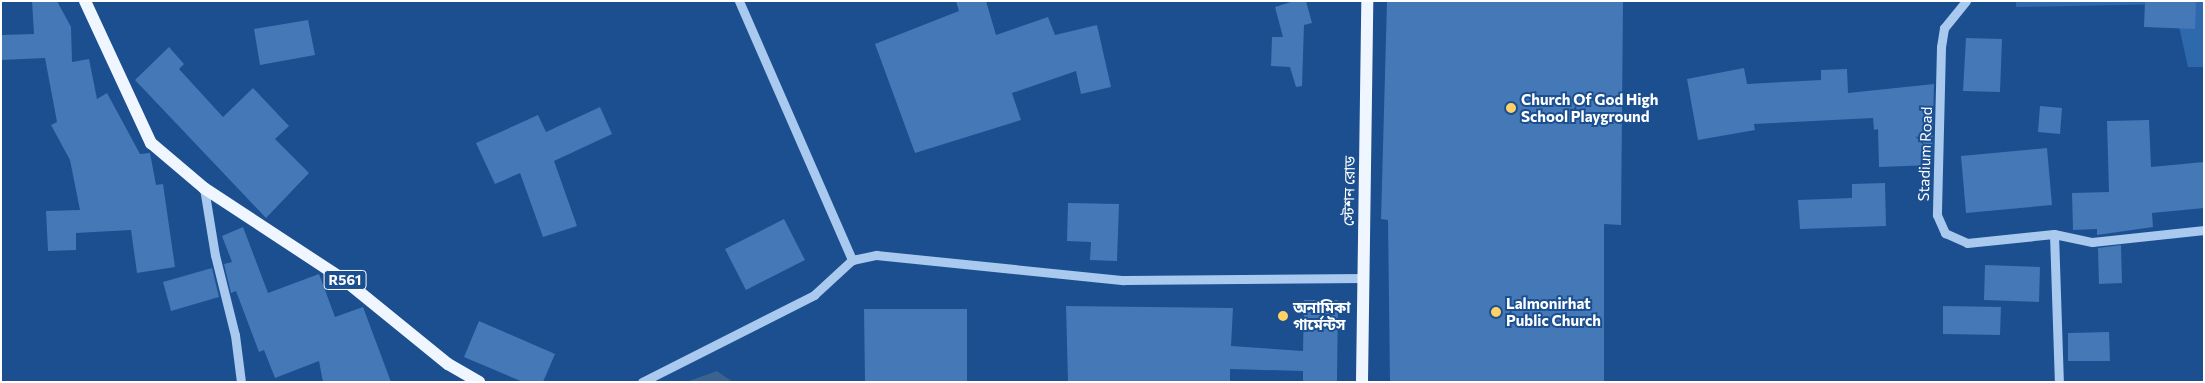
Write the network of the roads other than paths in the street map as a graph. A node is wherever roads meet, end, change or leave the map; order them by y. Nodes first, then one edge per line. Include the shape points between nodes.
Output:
1 (85, 1) edge
2 (738, 1) edge
3 (1367, 1) edge
4 (1966, 1) edge
5 (204, 188) junction
6 (2204, 230) edge
7 (2054, 234) junction
8 (852, 260) junction
9 (1364, 278) junction
10 (241, 382) edge
11 (479, 382) edge
12 (642, 382) edge
13 (1362, 382) edge
14 (2059, 382) edge

1 - 5 main road, R561 via 151,143
2 - 8 street
3 - 9 main road, স্টেশন রোড
4 - 7 street, Stadium Road via 1944,28 1937,215 1945,232 1967,243
5 - 10 street via 214,255 236,335
5 - 11 main road, R561 via 347,282 448,364
6 - 7 street, Stadium Road via 2092,242
7 - 14 street
8 - 9 street via 876,255 1124,280
8 - 12 street via 814,294
9 - 13 main road, স্টেশন রোড

